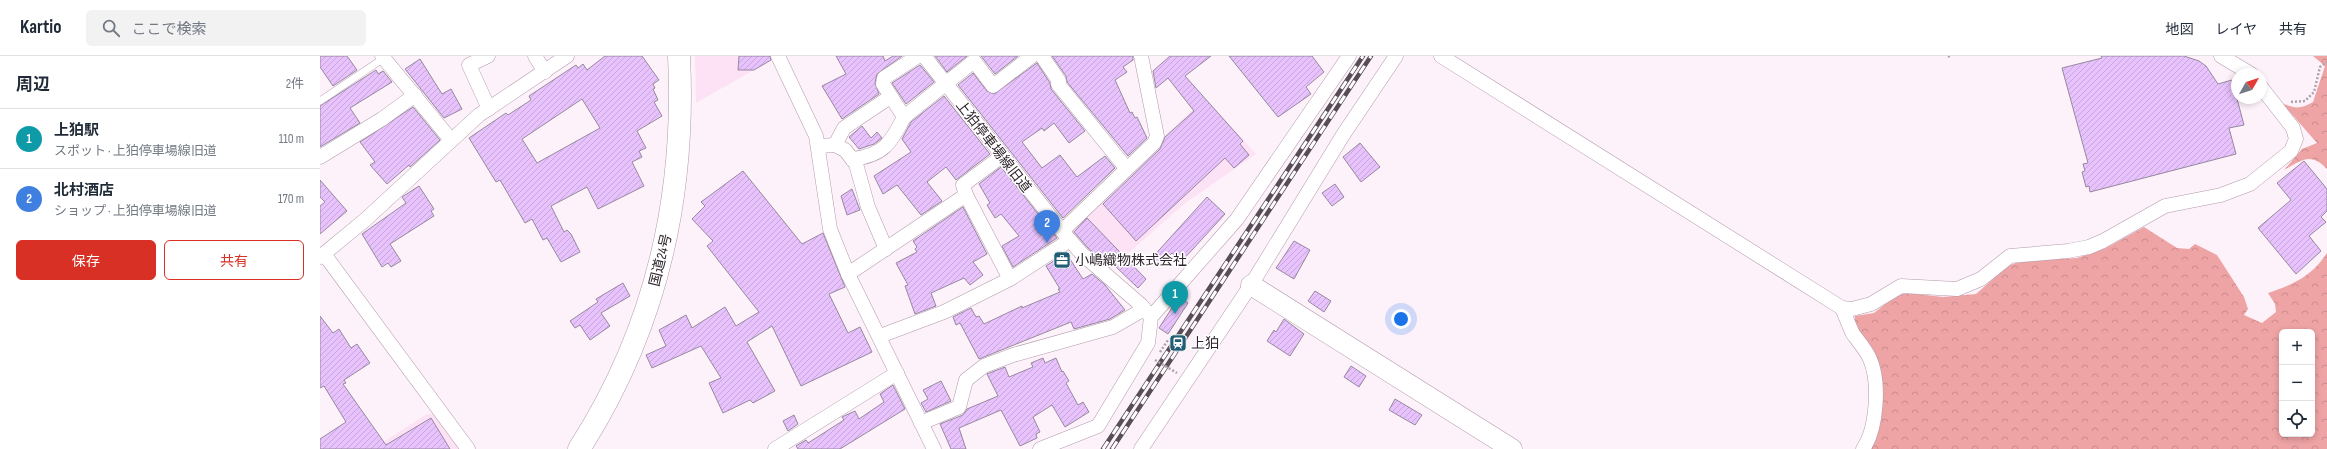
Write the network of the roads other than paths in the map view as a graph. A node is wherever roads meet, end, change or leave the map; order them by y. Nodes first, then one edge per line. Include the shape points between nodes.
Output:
1 (488, 56) edge
2 (535, 56) edge
3 (567, 56) edge
4 (679, 56) edge
5 (778, 56) edge
6 (918, 56) edge
7 (924, 56) edge
8 (1032, 56) edge
9 (1042, 56) edge
10 (1141, 56) edge
11 (1350, 56) edge
12 (1396, 56) edge
13 (1441, 56) edge
14 (2221, 56) edge
15 (383, 57) edge
16 (2241, 68) edge
17 (545, 72) junction
18 (946, 86) junction
19 (415, 95) junction
20 (2267, 95) edge
21 (890, 97) junction
22 (320, 101) edge
23 (489, 109) junction
24 (904, 117) junction
25 (451, 140) junction
26 (835, 145) junction
27 (819, 146) junction
28 (1002, 156) junction
29 (320, 157) edge
30 (852, 159) junction
31 (1126, 168) junction
32 (966, 196) junction
33 (1066, 236) junction
34 (886, 249) junction
35 (322, 256) edge
36 (848, 274) junction
37 (1010, 279) junction
38 (1251, 285) junction
39 (1842, 308) junction
40 (1147, 313) junction
41 (880, 336) junction
42 (897, 373) junction
43 (921, 423) junction
44 (468, 449) edge
45 (579, 449) edge
46 (775, 449) edge
47 (934, 449) edge
48 (1040, 449) edge
49 (1141, 449) edge
50 (1512, 449) edge
51 (1863, 449) edge

1 - 23 street via 469,65
2 - 17 street
3 - 17 street
4 - 45 highway, 国道24号 via 681,118 676,185 653,292 633,346 604,407
5 - 27 street
6 - 21 street via 884,78 883,84
7 - 18 street, 上狛停車場線旧道
8 - 18 street via 993,86 974,61
9 - 31 street via 1053,70 1058,84
10 - 31 street via 1157,136 1154,143
11 - 40 street via 1237,219
12 - 38 street via 1343,135
13 - 39 street
14 - 16 street
15 - 19 street
15 - 22 lane
17 - 23 street
18 - 24 street
18 - 28 street, 上狛停車場線旧道
19 - 25 street
19 - 29 street via 382,119
20 - 39 street via 2293,128 2296,139 2291,151 2250,184 2221,195 2165,206 2089,247 2010,256 1981,279 1957,289 1901,286 1871,304 1852,309
21 - 24 street
21 - 26 street via 844,128
23 - 25 street
24 - 30 street via 893,139 869,157
25 - 35 street
26 - 27 street
26 - 30 street via 845,150
27 - 36 street via 830,229
28 - 32 street via 963,185
28 - 33 street, 上狛停車場線旧道
30 - 34 street
31 - 33 street
32 - 34 street
32 - 37 street
33 - 37 street
33 - 40 street, 上狛停車場線旧道 via 1082,254
34 - 36 street
35 - 44 street
36 - 41 street
37 - 41 street via 944,312
38 - 49 street
38 - 50 street
39 - 51 street via 1852,332 1870,358 1873,369 1873,425
40 - 43 street via 1113,327 1013,355 984,366 966,380 959,407
40 - 48 street via 1148,343 1098,426
41 - 42 street
42 - 43 street
42 - 46 street
43 - 47 street

